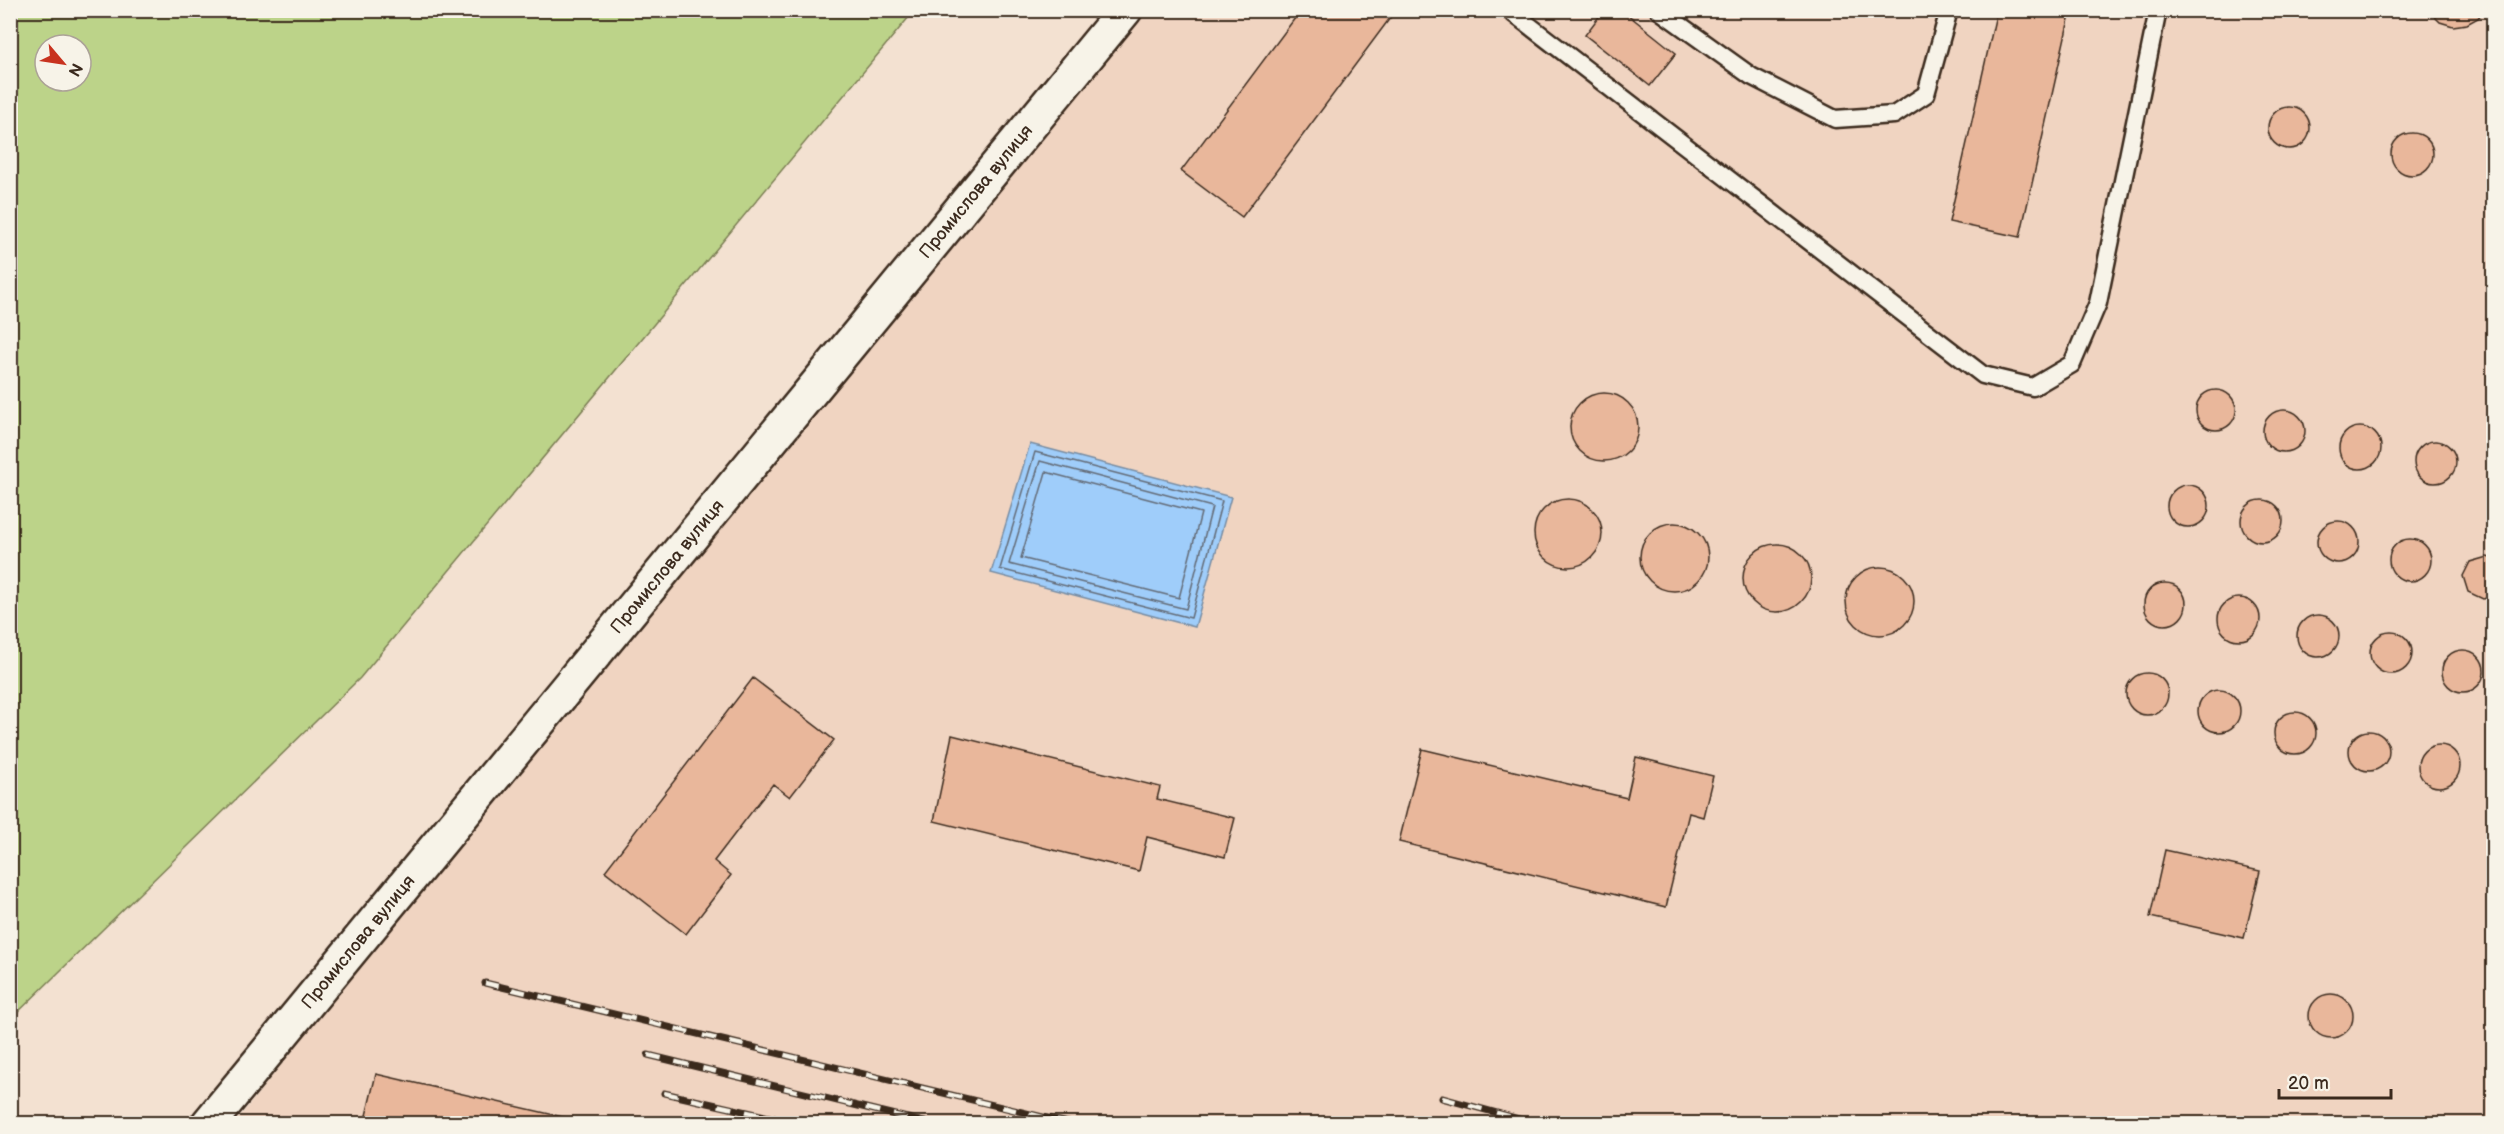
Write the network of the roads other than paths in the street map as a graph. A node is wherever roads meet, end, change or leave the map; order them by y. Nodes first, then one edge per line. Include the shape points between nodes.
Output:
1 (1125, 10) edge
2 (1509, 10) edge
3 (1659, 10) edge
4 (1949, 10) edge
5 (2158, 10) edge
6 (208, 1124) edge

1 - 6 street, Промислова вулиця
2 - 5 lane via 1983,375 2033,387 2072,364 2098,303
3 - 4 lane via 1751,76 1835,119 1894,115 1926,94

